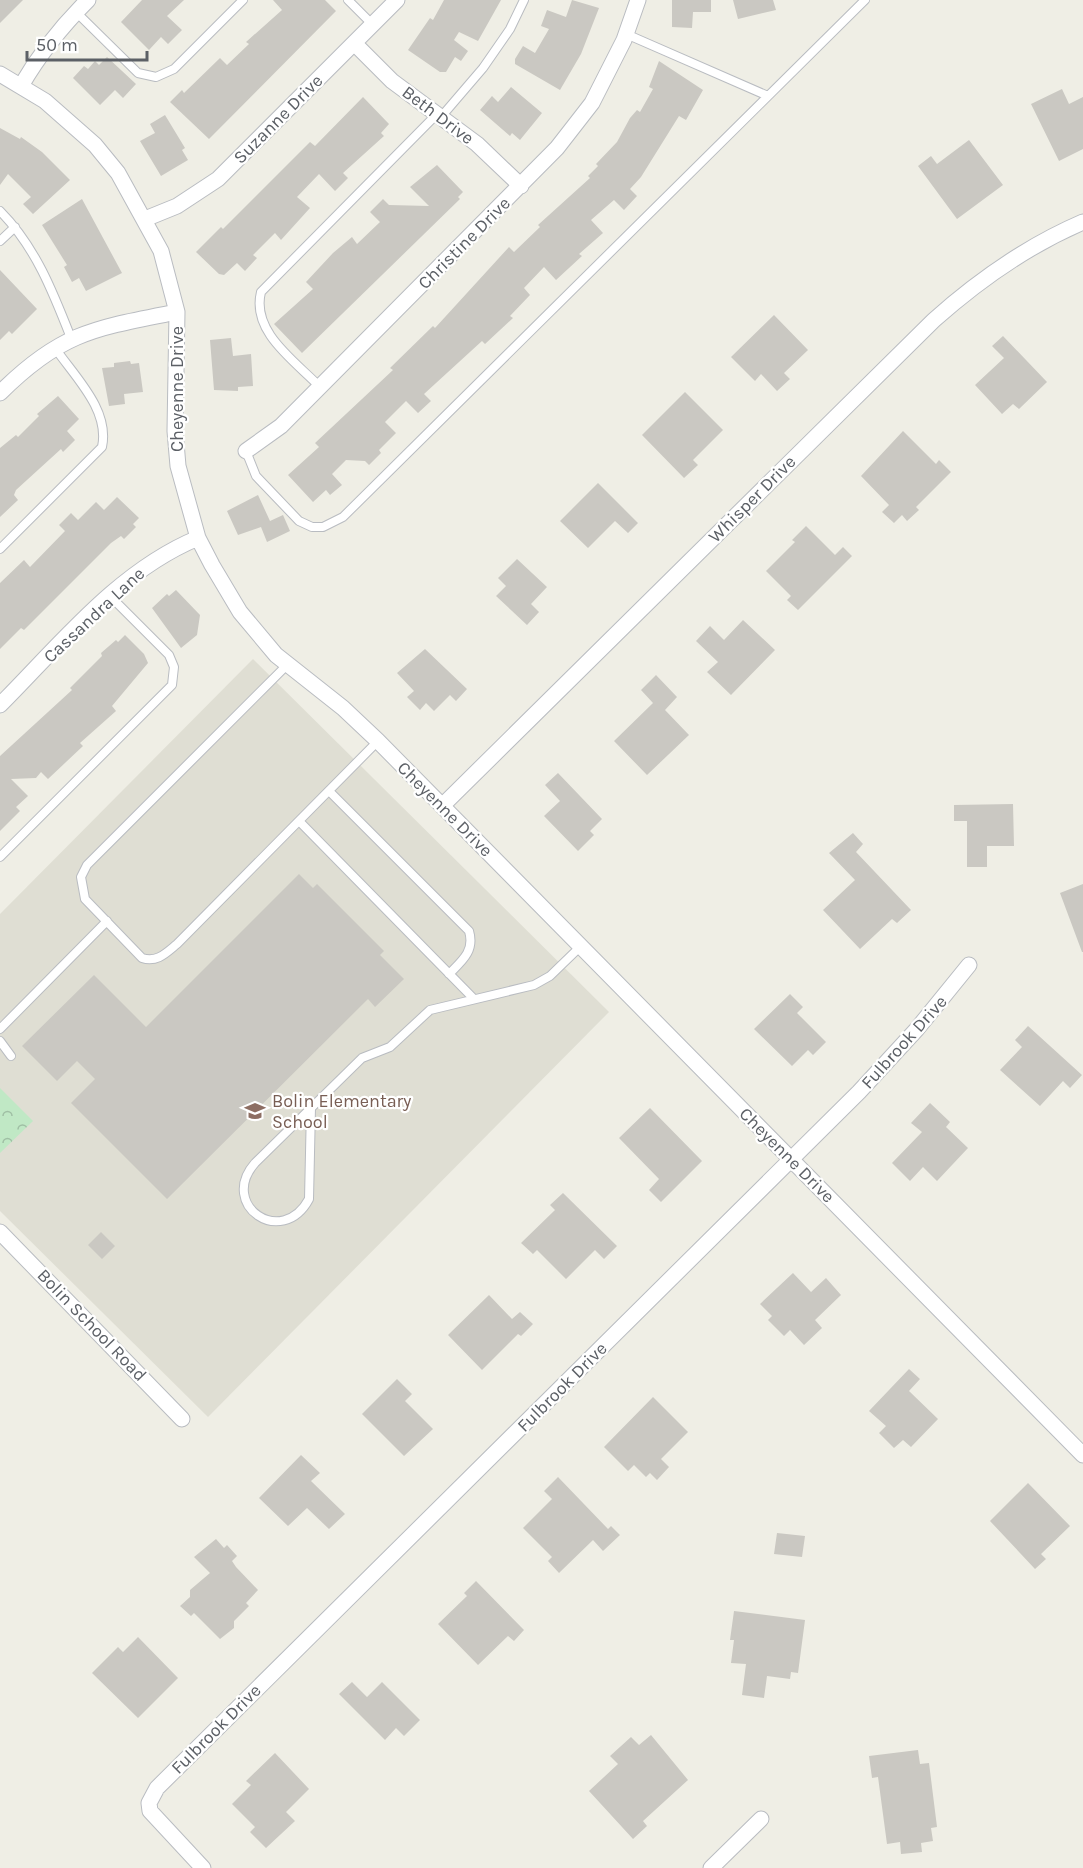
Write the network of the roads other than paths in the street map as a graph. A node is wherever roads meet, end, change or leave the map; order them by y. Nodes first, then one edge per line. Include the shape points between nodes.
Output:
1 (88, 0) edge
2 (243, 0) edge
3 (348, 0) edge
4 (397, 0) edge
5 (524, 0) edge
6 (638, 0) edge
7 (865, 0) edge
8 (76, 12) junction
9 (373, 26) junction
10 (626, 34) junction
11 (355, 44) junction
12 (0, 74) edge
13 (21, 86) junction
14 (768, 96) junction
15 (439, 116) junction
16 (521, 186) junction
17 (0, 211) edge
18 (145, 219) junction
19 (1083, 222) edge
20 (15, 226) junction
21 (0, 241) edge
22 (177, 312) junction
23 (71, 338) junction
24 (54, 346) junction
25 (320, 387) junction
26 (0, 393) edge
27 (246, 451) joint
28 (198, 538) junction
29 (0, 549) edge
30 (110, 596) junction
31 (287, 665) junction
32 (0, 705) edge
33 (378, 741) junction
34 (329, 791) junction
35 (442, 806) junction
36 (299, 821) junction
37 (0, 857) edge
38 (107, 921) junction
39 (581, 946) junction
40 (969, 965) dead end
41 (449, 974) junction
42 (474, 999) junction
43 (0, 1029) edge
44 (0, 1041) edge
45 (11, 1056) dead end
46 (311, 1107) junction
47 (791, 1160) junction
48 (0, 1232) edge
49 (182, 1419) dead end
50 (1083, 1455) edge
51 (761, 1819) dead end
52 (203, 1868) edge
53 (711, 1868) edge

1 - 8 street
2 - 8 lane via 174,69 156,77 138,74
3 - 9 lane
4 - 9 street, Suzanne Drive
5 - 15 lane via 483,68
6 - 10 street, Christine Drive
7 - 14 lane
8 - 13 street via 35,62
9 - 11 street, Suzanne Drive
10 - 14 lane
10 - 16 street, Christine Drive via 592,104
11 - 15 street, Beth Drive via 392,81
11 - 18 street, Suzanne Drive via 218,179 177,207
12 - 13 street, Cheyenne Drive
13 - 18 street, Cheyenne Drive via 64,115 96,145
14 - 27 lane via 343,517 322,527 299,521 256,476
15 - 16 street, Beth Drive via 477,144
15 - 25 lane via 261,291 258,302 263,325
16 - 25 street, Christine Drive
17 - 20 lane
18 - 22 street, Cheyenne Drive via 161,251
19 - 35 street, Whisper Drive via 1020,253 934,320
20 - 21 lane
20 - 23 lane via 50,285
22 - 23 street via 106,326
22 - 28 street, Cheyenne Drive via 175,431 184,495
23 - 24 street
24 - 26 street
24 - 29 lane via 102,417 102,447
25 - 27 street, Christine Drive via 281,426
28 - 30 street, Cassandra Lane via 138,571
28 - 31 street, Cheyenne Drive via 240,612
30 - 32 street, Cassandra Lane
30 - 37 lane via 169,655 174,666 172,686
31 - 33 street, Cheyenne Drive
31 - 38 lane via 87,865 81,877 85,899
33 - 34 lane
33 - 35 street, Cheyenne Drive
34 - 36 lane
34 - 41 lane via 469,931 468,954
35 - 39 street, Cheyenne Drive
36 - 38 lane via 163,956 150,961 142,958
36 - 41 lane
38 - 43 lane
39 - 42 lane via 550,976 534,985
39 - 47 street, Cheyenne Drive
40 - 47 street, Fulbrook Drive via 888,1061
41 - 42 lane
42 - 46 lane via 422,1015 390,1047 362,1058
44 - 45 lane
46 - 46 lane via 248,1172 243,1193 254,1213 263,1219 285,1221 303,1209 311,1188
47 - 50 street, Cheyenne Drive
47 - 52 street, Fulbrook Drive via 157,1788 149,1803 154,1818
48 - 49 street, Bolin School Road
51 - 53 street

